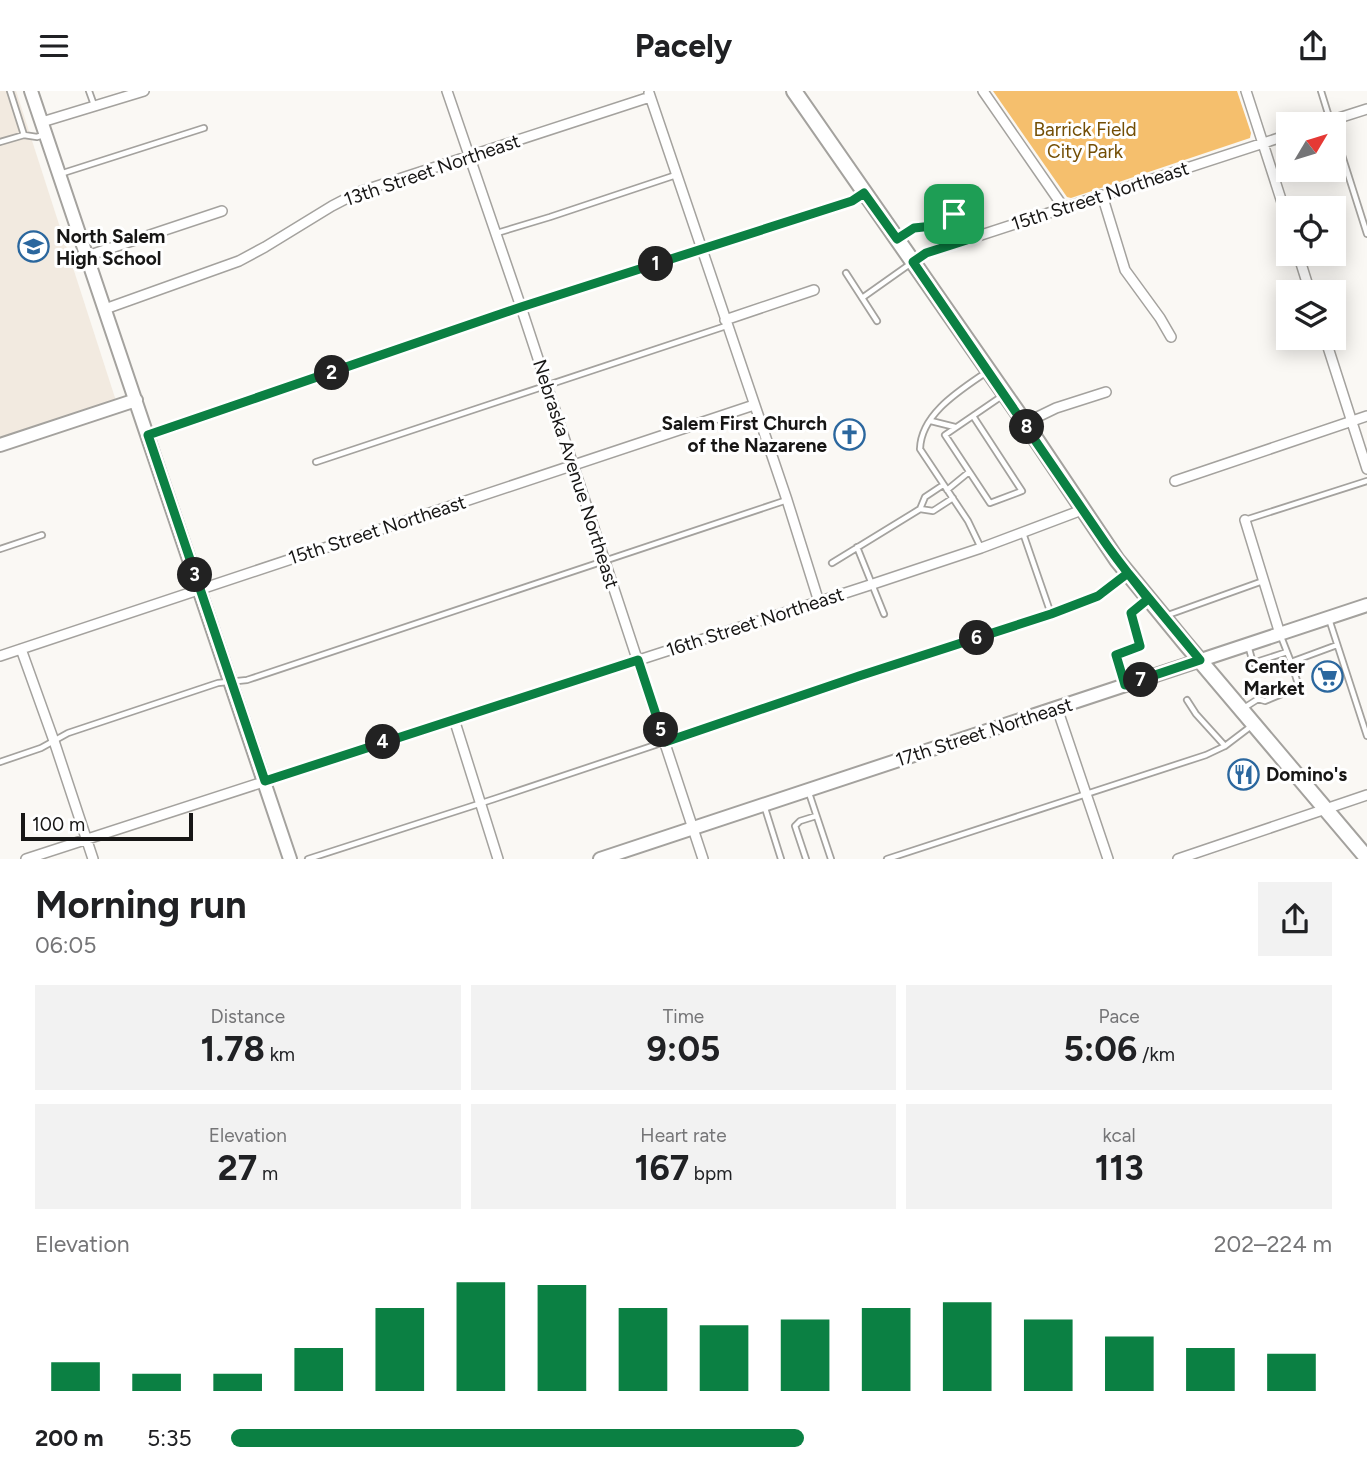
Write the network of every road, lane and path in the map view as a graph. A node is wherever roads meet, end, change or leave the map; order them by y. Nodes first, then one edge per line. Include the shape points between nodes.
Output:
1 (10, 91) edge
2 (31, 91) edge
3 (89, 91) edge
4 (144, 91) edge
5 (447, 91) edge
6 (794, 91) edge
7 (982, 91) edge
8 (1246, 91) edge
9 (1321, 91) edge
10 (649, 94) edge
11 (94, 106) junction
12 (1367, 109) edge
13 (1328, 112) edge
14 (1346, 119) edge
15 (44, 128) junction
16 (204, 128) dead end
17 (24, 135) junction
18 (1276, 139) edge
19 (0, 142) edge
20 (1263, 143) junction
21 (469, 156) junction
22 (1346, 169) edge
23 (60, 174) junction
24 (676, 175) junction
25 (864, 193) junction
26 (1102, 195) junction
27 (1280, 196) edge
28 (1064, 208) junction
29 (222, 211) dead end
30 (496, 233) junction
31 (1367, 234) edge
32 (976, 237) junction
33 (897, 239) junction
34 (701, 249) junction
35 (87, 256) junction
36 (913, 262) junction
37 (846, 273) dead end
38 (814, 290) dead end
39 (862, 298) junction
40 (521, 307) junction
41 (105, 309) junction
42 (877, 321) dead end
43 (726, 323) junction
44 (1171, 337) dead end
45 (1329, 350) edge
46 (989, 371) junction
47 (547, 385) junction
48 (1106, 392) dead end
49 (1004, 394) junction
50 (136, 400) junction
51 (754, 405) junction
52 (972, 416) junction
53 (1367, 416) edge
54 (931, 421) junction
55 (1351, 421) junction
56 (1025, 423) junction
57 (956, 428) junction
58 (148, 435) junction
59 (0, 445) edge
60 (316, 462) dead end
61 (573, 465) junction
62 (1367, 469) edge
63 (970, 472) junction
64 (1175, 481) dead end
65 (1367, 481) edge
66 (945, 487) junction
67 (953, 498) junction
68 (786, 500) junction
69 (920, 509) junction
70 (1082, 510) junction
71 (1245, 520) joint
72 (1023, 532) junction
73 (42, 535) dead end
74 (857, 547) junction
75 (981, 548) junction
76 (0, 549) edge
77 (605, 561) junction
78 (832, 563) dead end
79 (1128, 573) junction
80 (1263, 581) junction
81 (873, 584) junction
82 (199, 589) junction
83 (1148, 599) junction
84 (819, 602) junction
85 (1367, 605) edge
86 (884, 614) dead end
87 (1051, 614) junction
88 (1164, 617) junction
89 (1328, 618) junction
90 (1280, 633) junction
91 (1248, 644) junction
92 (1337, 645) junction
93 (21, 649) junction
94 (1287, 652) junction
95 (0, 656) edge
96 (638, 660) junction
97 (1200, 660) junction
98 (1291, 662) junction
99 (231, 681) junction
100 (1125, 685) junction
101 (1187, 700) dead end
102 (1057, 708) junction
103 (1241, 709) junction
104 (1364, 718) edge
105 (454, 719) junction
106 (1254, 725) junction
107 (1367, 736) edge
108 (54, 741) junction
109 (665, 742) junction
110 (1225, 746) junction
111 (0, 762) edge
112 (265, 781) junction
113 (808, 790) junction
114 (1086, 793) junction
115 (1367, 795) edge
116 (481, 803) junction
117 (764, 804) junction
118 (1324, 809) junction
119 (816, 816) junction
120 (692, 828) junction
121 (86, 838) junction
122 (1207, 854) edge
123 (1367, 858) edge
124 (26, 859) edge
125 (93, 859) edge
126 (290, 859) edge
127 (308, 859) edge
128 (498, 859) edge
129 (600, 859) edge
130 (703, 859) edge
131 (782, 859) edge
132 (806, 859) edge
133 (831, 859) edge
134 (887, 859) edge
135 (1108, 859) edge
136 (1178, 859) edge

1 - 17 lane
2 - 15 street
3 - 11 lane
4 - 11 street
5 - 21 street, Nebraska Avenue Northeast
6 - 25 main road
7 - 28 street
8 - 20 street
9 - 13 lane
10 - 21 street, 13th Street Northeast
10 - 24 street
11 - 15 street
12 - 14 street
15 - 17 lane via 37,137
15 - 23 street
16 - 23 lane
17 - 19 lane
18 - 20 street, 15th Street Northeast
20 - 26 street, 15th Street Northeast
20 - 27 street
21 - 30 street, Nebraska Avenue Northeast
21 - 41 street, 13th Street Northeast via 359,192 239,261
22 - 31 lane
23 - 35 street
24 - 30 lane
24 - 34 street
25 - 33 main road
25 - 34 street via 852,201
26 - 28 street, 15th Street Northeast
26 - 44 street via 1125,270
28 - 32 street, 15th Street Northeast
29 - 35 street
30 - 40 street, Nebraska Avenue Northeast
32 - 33 lane via 970,223 954,214
32 - 36 street, 15th Street Northeast via 926,253
33 - 36 main road
34 - 40 street
34 - 43 street
35 - 41 street
36 - 39 lane
36 - 46 main road
37 - 39 lane
38 - 43 street
39 - 42 lane
40 - 47 street, Nebraska Avenue Northeast
40 - 58 street
41 - 50 street
43 - 47 lane
43 - 51 street
45 - 55 street
46 - 49 main road
46 - 54 lane via 952,396
47 - 60 lane
47 - 61 street, Nebraska Avenue Northeast
48 - 56 street
49 - 52 lane
49 - 56 main road
50 - 58 street
50 - 59 street
51 - 61 street, 15th Street Northeast
51 - 68 street
52 - 57 lane
52 - 63 lane via 1022,491 990,503
53 - 55 street
54 - 57 lane
54 - 66 lane via 922,433 920,449
55 - 62 street
55 - 64 street
56 - 70 main road
57 - 63 lane via 945,435
58 - 82 street
61 - 77 street, Nebraska Avenue Northeast
61 - 82 street, 15th Street Northeast
63 - 66 lane
65 - 71 lane
66 - 67 lane
66 - 69 lane via 925,498
67 - 69 lane via 933,511
67 - 75 lane
68 - 77 lane
68 - 84 street
69 - 74 lane
70 - 72 street, 16th Street Northeast
70 - 79 main road
71 - 80 street
72 - 75 street, 16th Street Northeast
72 - 87 lane
73 - 76 lane
74 - 78 lane
74 - 81 lane
75 - 81 street, 16th Street Northeast
77 - 96 street, Nebraska Avenue Northeast
77 - 99 lane via 247,680
79 - 83 main road
79 - 87 lane via 1098,596
80 - 88 lane
80 - 90 street
81 - 84 street, 16th Street Northeast
81 - 86 lane
82 - 93 street, 15th Street Northeast
82 - 99 street
83 - 88 main road
83 - 100 lane via 1131,613 1140,646 1116,655
84 - 96 street, 16th Street Northeast
85 - 89 street, 17th Street Northeast
87 - 109 lane
88 - 97 main road
89 - 90 street, 17th Street Northeast
89 - 92 lane
90 - 91 street, 17th Street Northeast
90 - 94 lane
91 - 94 lane via 1253,663
91 - 97 street, 17th Street Northeast
92 - 98 lane
92 - 104 lane
93 - 95 street, 15th Street Northeast
93 - 108 street
94 - 98 lane
96 - 105 street, 16th Street Northeast
96 - 109 street, Nebraska Avenue Northeast
97 - 100 street, 17th Street Northeast
97 - 103 main road
98 - 103 lane via 1299,687
99 - 108 lane
99 - 112 street
100 - 102 street, 17th Street Northeast
101 - 110 lane
102 - 113 street, 17th Street Northeast
102 - 114 street
103 - 106 main road
104 - 107 lane
105 - 112 street, 16th Street Northeast
105 - 116 street
106 - 110 lane
106 - 118 main road
108 - 111 lane
108 - 121 street
109 - 116 lane
109 - 120 street, Nebraska Avenue Northeast
110 - 114 lane
112 - 121 street, 16th Street Northeast
112 - 126 street
113 - 117 street, 17th Street Northeast
113 - 119 lane
114 - 134 lane
114 - 135 street
115 - 118 street
116 - 127 lane
116 - 128 street
117 - 120 street, 17th Street Northeast
117 - 131 lane
118 - 122 street
118 - 123 main road
119 - 132 lane via 795,826
119 - 133 lane
120 - 129 street, 17th Street Northeast
120 - 130 street, Nebraska Avenue Northeast
121 - 124 street, 16th Street Northeast
121 - 125 street
122 - 136 street

